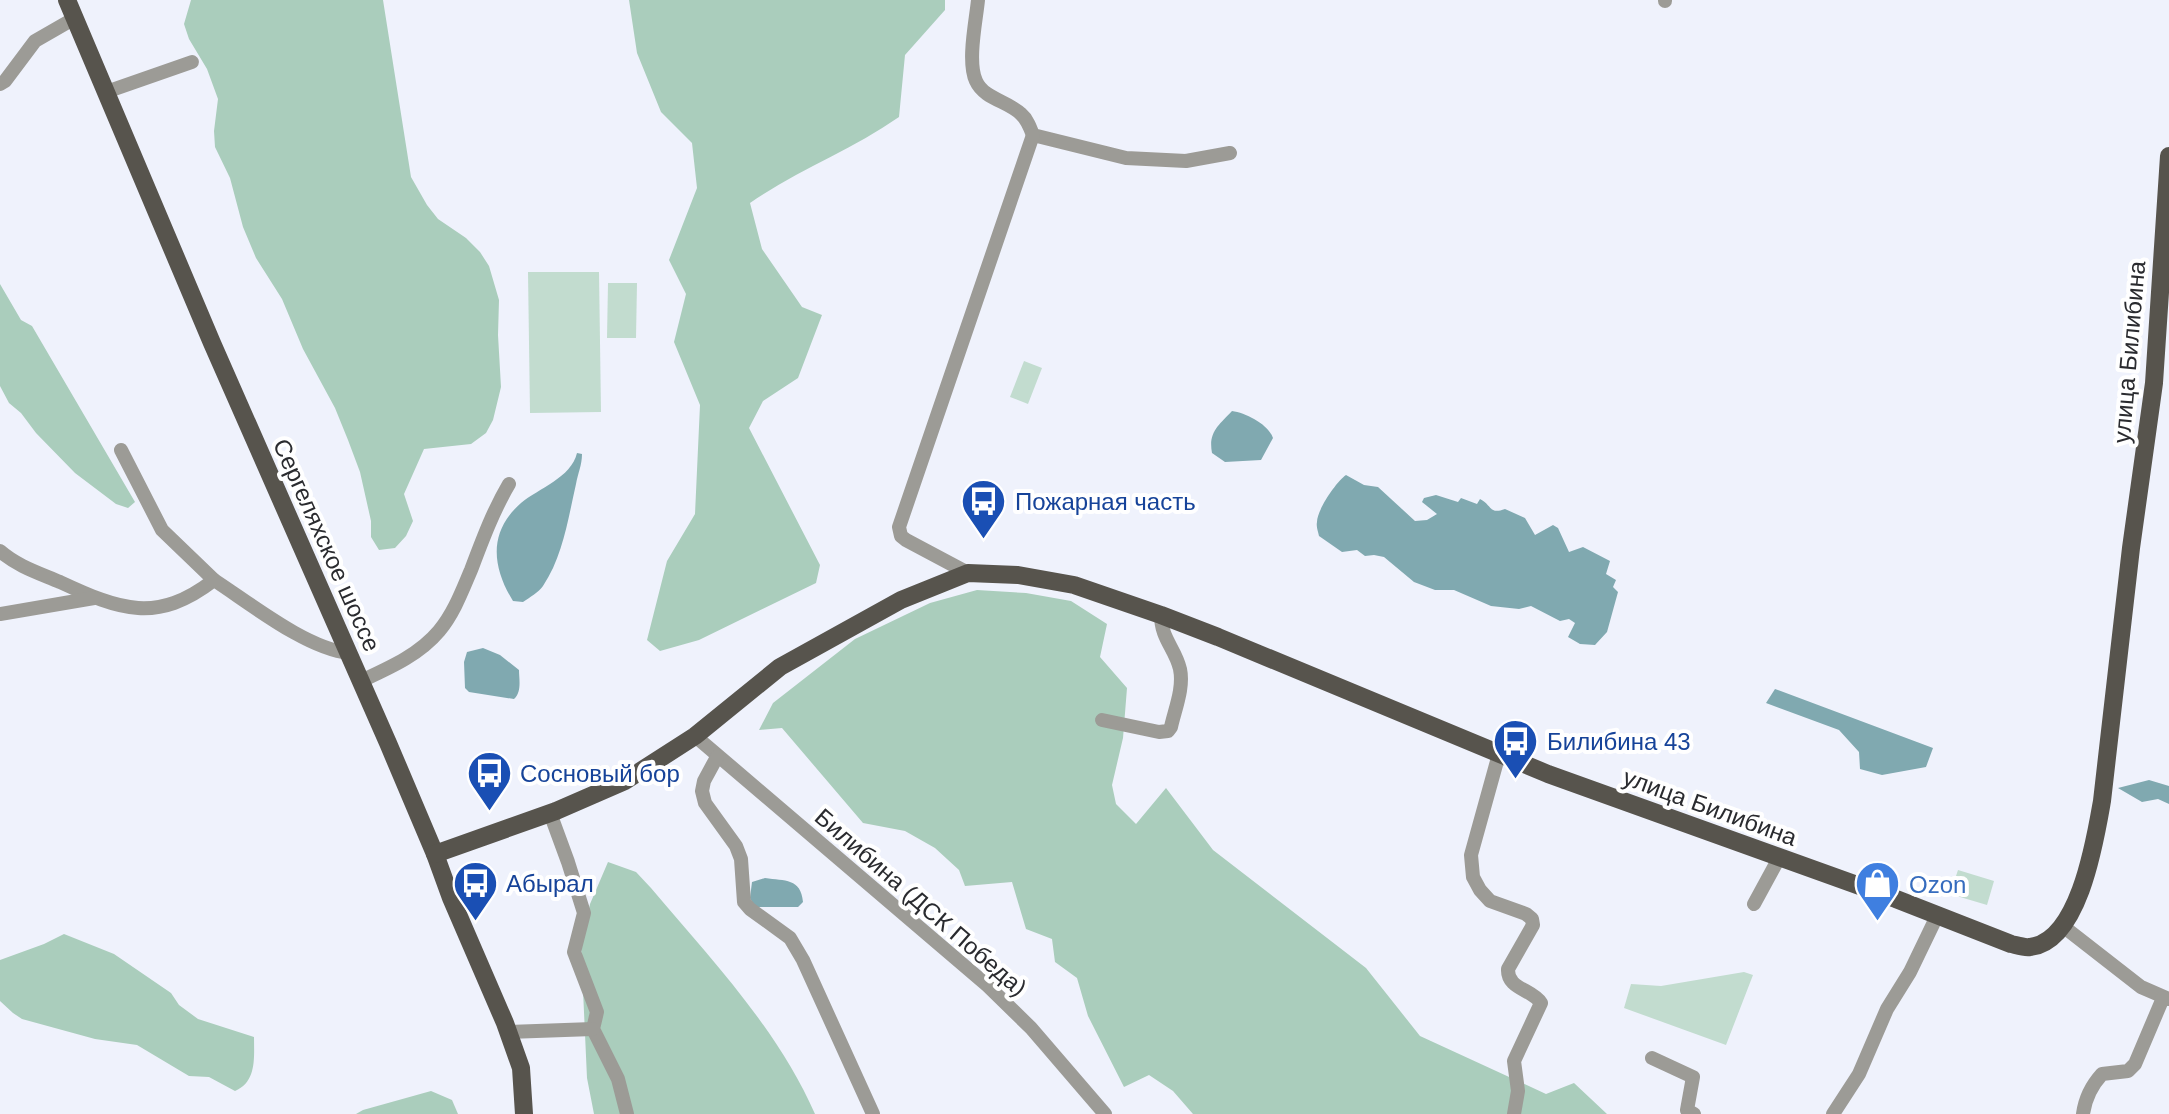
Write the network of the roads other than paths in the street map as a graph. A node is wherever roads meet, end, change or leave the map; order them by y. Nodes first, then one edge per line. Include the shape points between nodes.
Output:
1 (67, 0) edge
2 (978, 0) edge
3 (75, 18) junction
4 (192, 62) dead end
5 (0, 84) edge
6 (106, 92) junction
7 (1033, 135) junction
8 (1230, 153) dead end
9 (2169, 156) edge
10 (121, 450) dead end
11 (509, 484) dead end
12 (0, 551) edge
13 (968, 573) junction
14 (214, 580) junction
15 (94, 598) junction
16 (0, 614) edge
17 (1161, 615) junction
18 (349, 653) junction
19 (361, 681) junction
20 (1102, 720) dead end
21 (695, 736) junction
22 (1499, 754) junction
23 (717, 757) junction
24 (550, 813) junction
25 (435, 854) junction
26 (1779, 858) junction
27 (1754, 904) dead end
28 (1937, 916) junction
29 (2064, 927) junction
30 (2166, 998) edge
31 (593, 1029) junction
32 (508, 1032) junction
33 (1652, 1058) dead end
34 (524, 1114) edge
35 (627, 1114) edge
36 (873, 1114) edge
37 (1105, 1114) edge
38 (1514, 1114) edge
39 (1694, 1114) edge
40 (1833, 1114) edge
41 (2083, 1114) edge

1 - 3 main road, Сергеляхское шоссе
2 - 7 street via 972,65 976,83 1019,111
3 - 5 street via 35,41
3 - 6 main road, Сергеляхское шоссе
4 - 6 street
6 - 18 main road, Сергеляхское шоссе
7 - 8 street via 1126,158 1186,161
7 - 13 street via 899,527 906,540
9 - 29 main road, улица Билибина via 2154,383 2102,801 2083,884
10 - 14 street via 162,530
11 - 19 street via 439,631 415,653
12 - 15 street via 21,566
13 - 17 main road, улица Билибина via 1074,585
13 - 21 main road, улица Билибина via 901,600 780,667
14 - 15 street via 179,603 158,609
14 - 18 street via 315,644
15 - 16 street
17 - 20 street via 1161,630 1182,683 1171,727 1159,732
17 - 22 main road, улица Билибина
18 - 19 main road, Сергеляхское шоссе
19 - 25 main road, Сергеляхское шоссе
21 - 23 street, Билибина (ДСК Победа)
21 - 24 main road, улица Билибина via 625,781
22 - 26 main road, улица Билибина
22 - 38 street via 1471,855 1480,890 1490,901 1526,914 1533,925 1507,975 1541,1003 1514,1061
23 - 36 street via 702,791 741,859 744,902 790,938
23 - 37 street, Билибина (ДСК Победа) via 988,986
24 - 25 main road, улица Билибина
24 - 31 street via 584,913 574,952 597,1012
25 - 32 main road, Сергеляхское шоссе
26 - 27 street
26 - 28 main road, улица Билибина
28 - 29 main road, улица Билибина via 2029,947 2046,942
28 - 40 street via 1859,1074
29 - 30 street via 2141,987
30 - 41 street via 2135,1064 2128,1071 2102,1074
31 - 32 street
31 - 35 street via 618,1079
32 - 34 main road, Сергеляхское шоссе via 521,1068
33 - 39 street via 1693,1077 1687,1110

